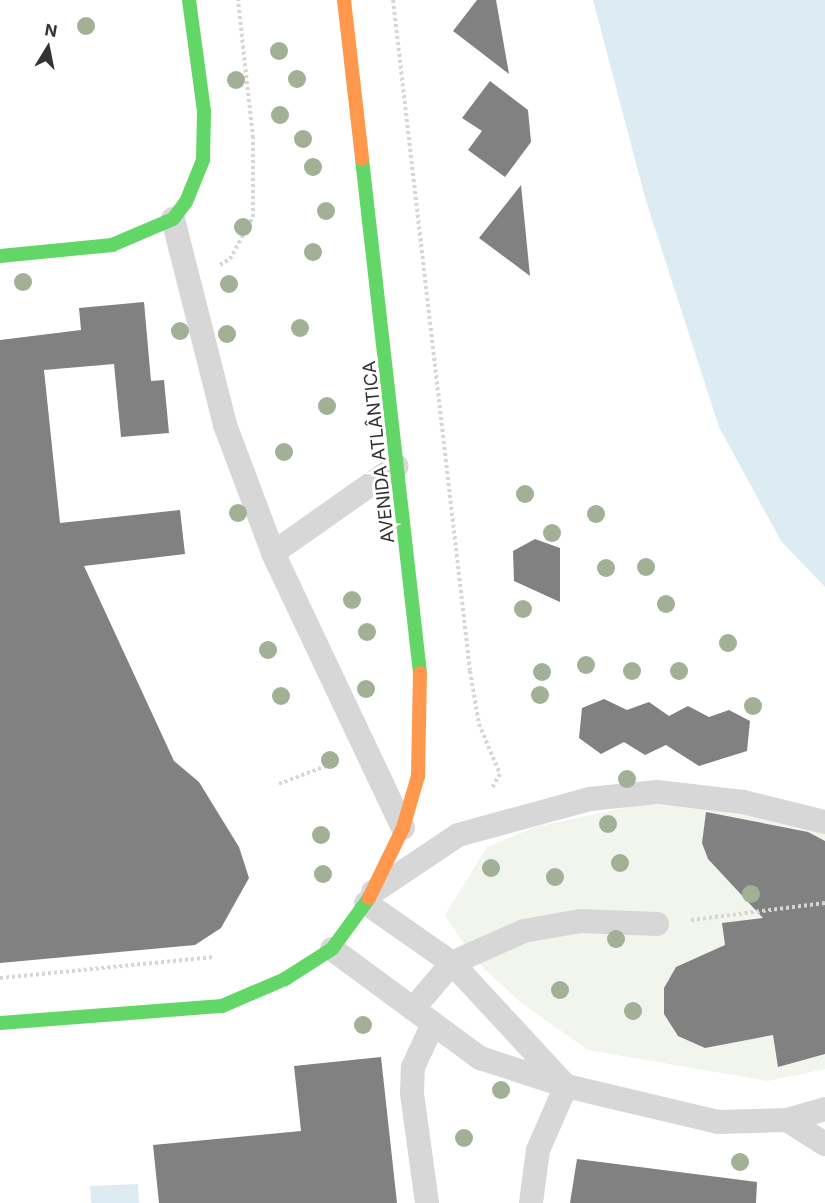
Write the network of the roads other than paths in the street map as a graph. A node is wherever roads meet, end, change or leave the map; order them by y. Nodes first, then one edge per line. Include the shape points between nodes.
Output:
1 (189, 0) edge
2 (344, 0) edge
3 (180, 211) junction
4 (0, 256) edge
5 (397, 466) junction
6 (273, 553) junction
7 (825, 822) edge
8 (403, 828) junction
9 (369, 898) junction
10 (657, 924) road end
11 (332, 949) junction
12 (453, 963) junction
13 (413, 1009) junction
14 (0, 1023) edge
15 (433, 1024) junction
16 (566, 1086) junction
17 (825, 1109) edge
18 (787, 1120) junction
19 (825, 1144) edge
20 (427, 1203) edge
21 (531, 1203) edge

1 - 3 main road via 204,111 203,160
2 - 5 main road, AVENIDA ATLÂNTICA
3 - 4 main road via 112,244
3 - 6 lane via 225,425
5 - 6 lane
5 - 8 main road, AVENIDA ATLÂNTICA via 423,702 418,776
6 - 8 lane
7 - 9 lane via 743,802 657,792 590,800 458,836
8 - 9 main road, AVENIDA ATLÂNTICA
9 - 11 main road, AVENIDA ATLÂNTICA
9 - 12 lane
10 - 12 lane via 556,924 505,938
11 - 13 lane
11 - 14 main road via 285,979 222,1006
12 - 13 lane
12 - 16 lane
13 - 15 lane
15 - 16 lane via 480,1058
15 - 20 lane via 413,1068 412,1093
16 - 18 lane via 718,1122
16 - 21 lane via 538,1150
17 - 18 lane
18 - 19 lane

